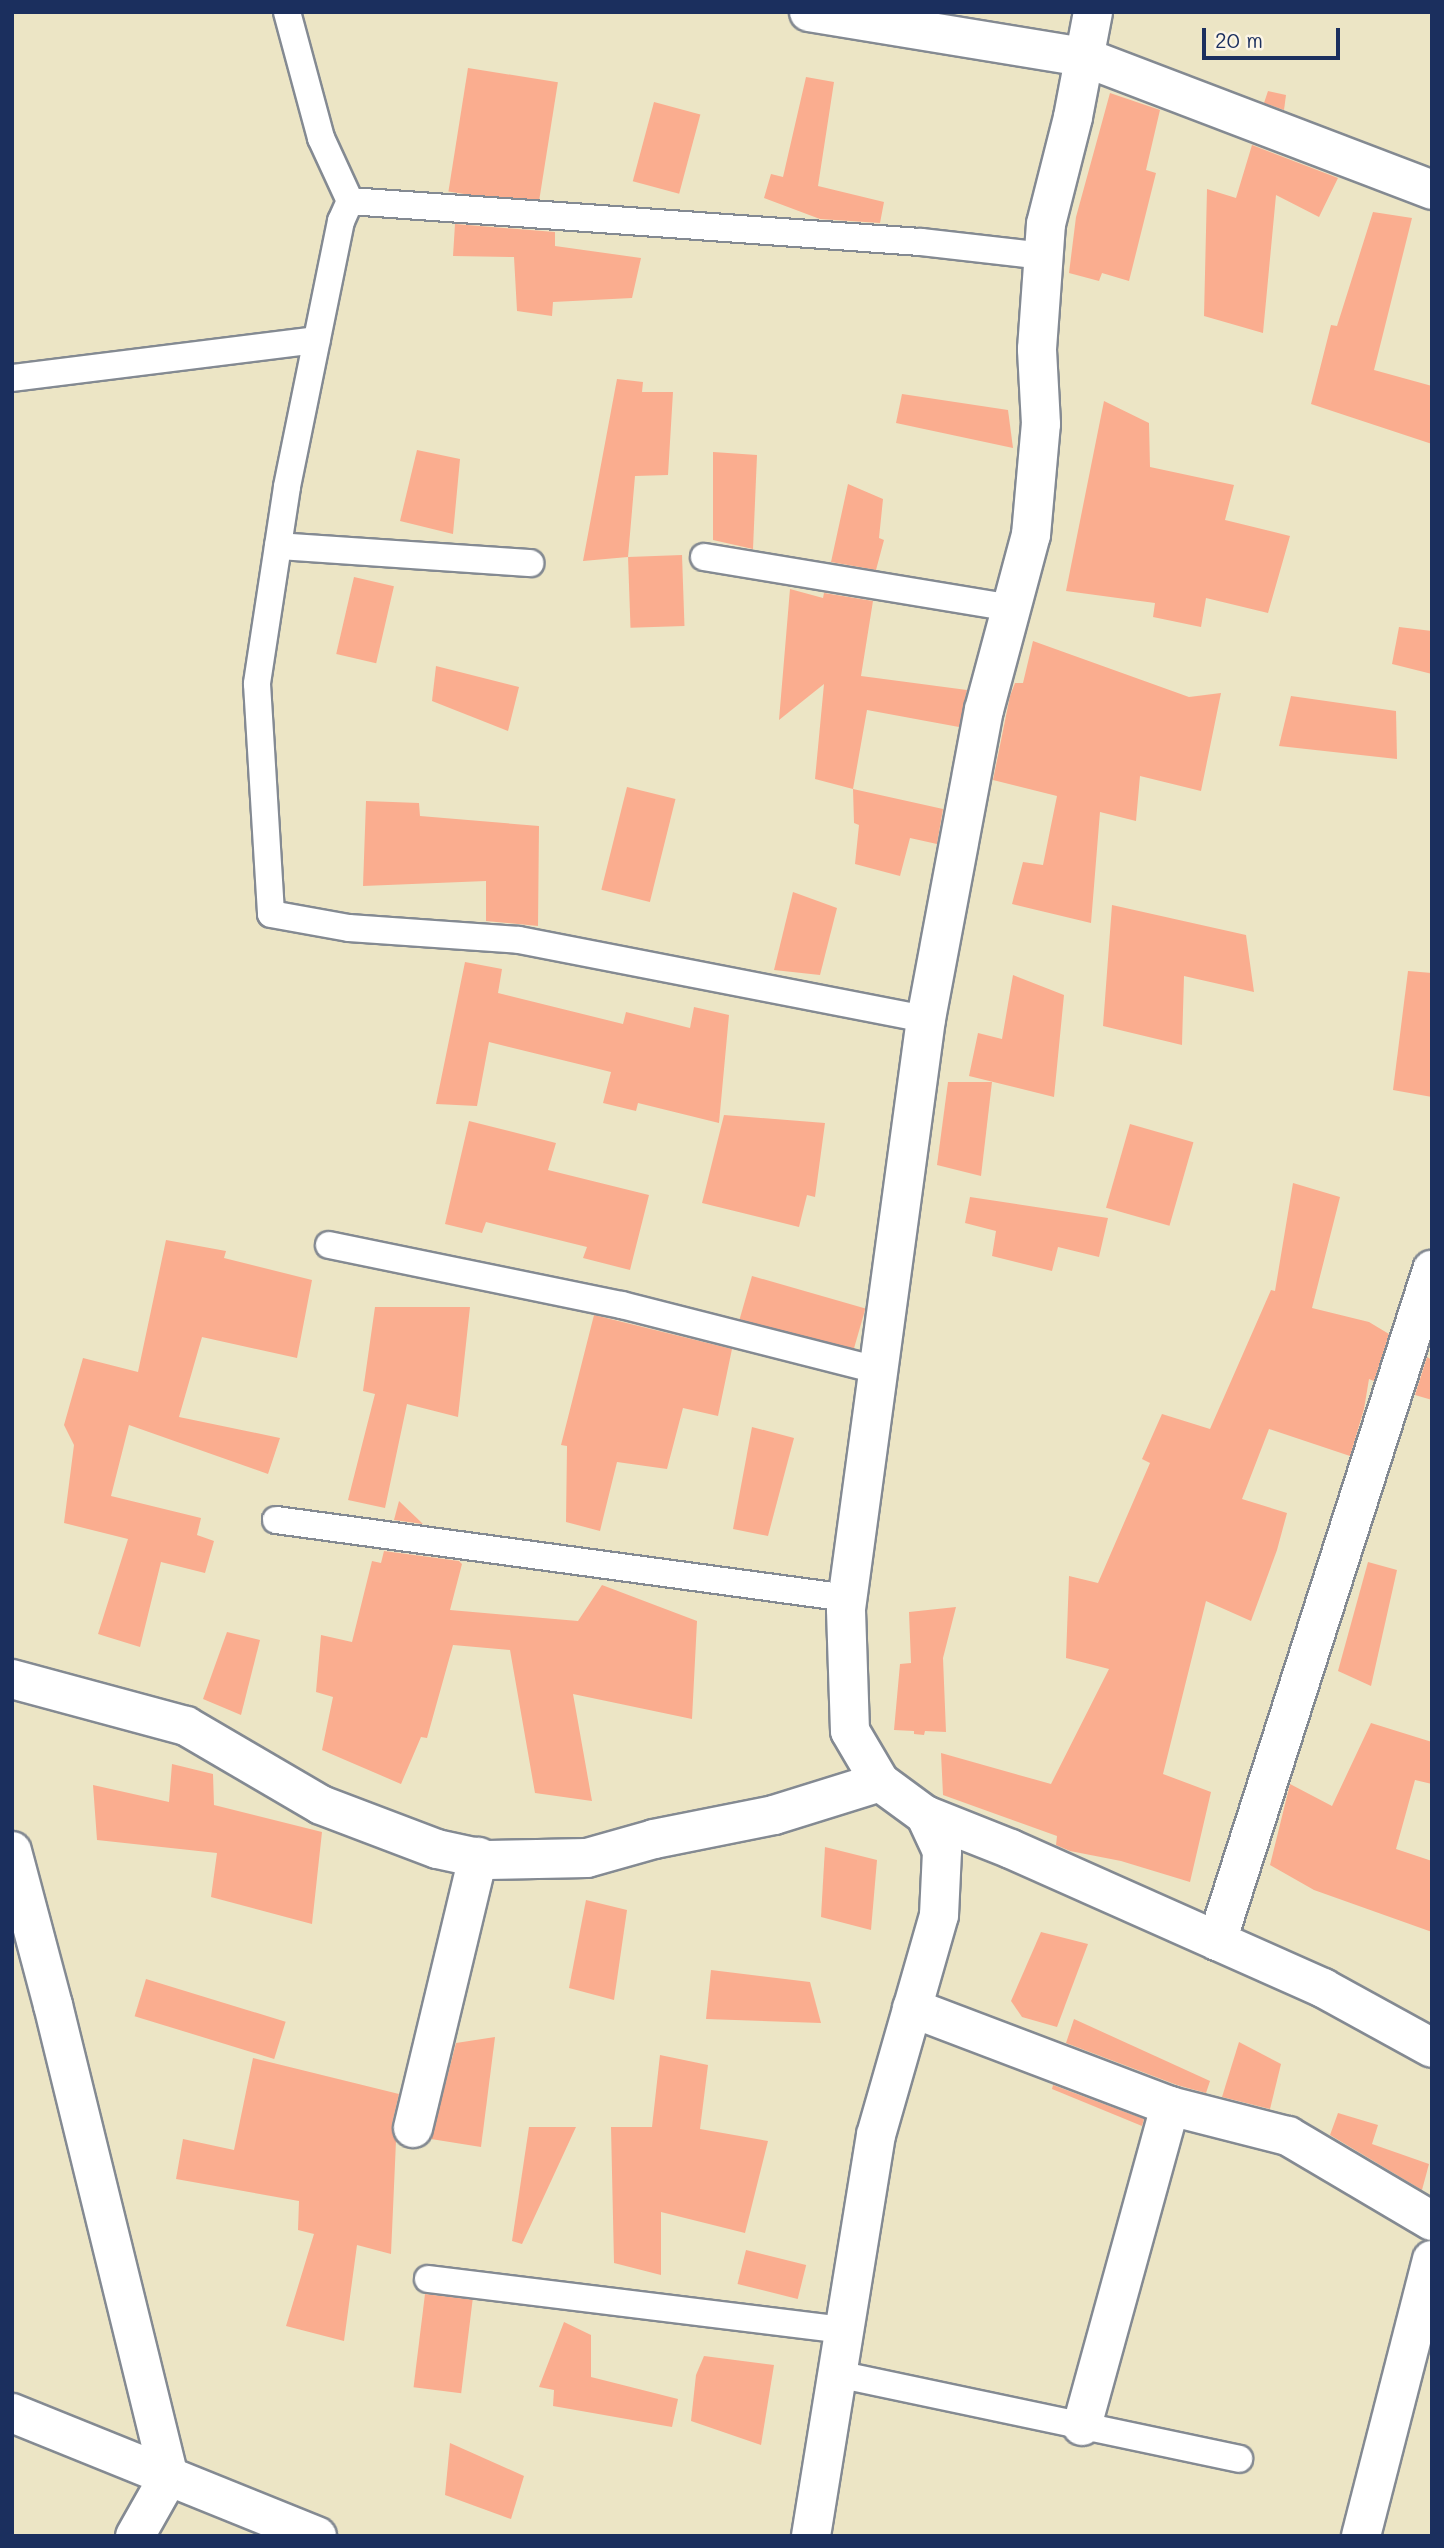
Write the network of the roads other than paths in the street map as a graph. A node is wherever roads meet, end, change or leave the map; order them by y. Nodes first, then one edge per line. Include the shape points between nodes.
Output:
1 (287, 12) edge
2 (809, 12) edge
3 (1093, 12) edge
4 (1084, 57) junction
5 (1432, 190) edge
6 (350, 201) junction
7 (1044, 256) junction
8 (317, 340) junction
9 (12, 378) edge
10 (278, 546) junction
11 (704, 557) dead end
12 (530, 563) dead end
13 (1012, 608) junction
14 (926, 1019) junction
15 (329, 1245) dead end
16 (1432, 1270) edge
17 (881, 1371) junction
18 (276, 1520) dead end
19 (848, 1598) junction
20 (12, 1679) edge
21 (880, 1783) junction
22 (925, 1815) junction
23 (12, 1851) edge
24 (478, 1857) junction
25 (1217, 1941) junction
26 (912, 2008) junction
27 (1432, 2048) edge
28 (1170, 2106) junction
29 (413, 2128) dead end
30 (1432, 2221) edge
31 (1432, 2260) edge
32 (428, 2279) dead end
33 (844, 2330) junction
34 (837, 2374) junction
35 (12, 2413) edge
36 (1082, 2426) junction
37 (1240, 2459) dead end
38 (169, 2476) junction
39 (135, 2536) edge
40 (317, 2536) edge
41 (811, 2536) edge
42 (1361, 2536) edge

1 - 6 lane via 321,138
2 - 4 street
3 - 4 street
4 - 5 street
4 - 7 street via 1046,224
6 - 7 lane via 921,242
6 - 8 lane via 341,221
7 - 13 street via 1037,349 1041,424 1031,535
8 - 9 lane
8 - 10 lane
10 - 12 lane
10 - 14 lane via 257,684 271,914 349,928 519,940
11 - 13 lane
13 - 14 street via 984,710
14 - 17 street
15 - 17 lane via 622,1305
16 - 25 street
17 - 19 street
18 - 19 lane
19 - 21 street via 850,1731
20 - 24 street via 186,1726 321,1805 437,1849
21 - 22 street
21 - 24 street via 774,1815 654,1839 587,1858
22 - 25 street
22 - 26 street via 942,1851 939,1915
23 - 38 street
24 - 29 street
25 - 27 street via 1323,1988
26 - 28 street
26 - 33 street via 876,2135
28 - 30 street via 1288,2136
28 - 36 street
31 - 42 street
32 - 33 lane
33 - 34 street
34 - 36 lane
34 - 41 street
35 - 38 street
36 - 37 lane
38 - 39 street
38 - 40 street

